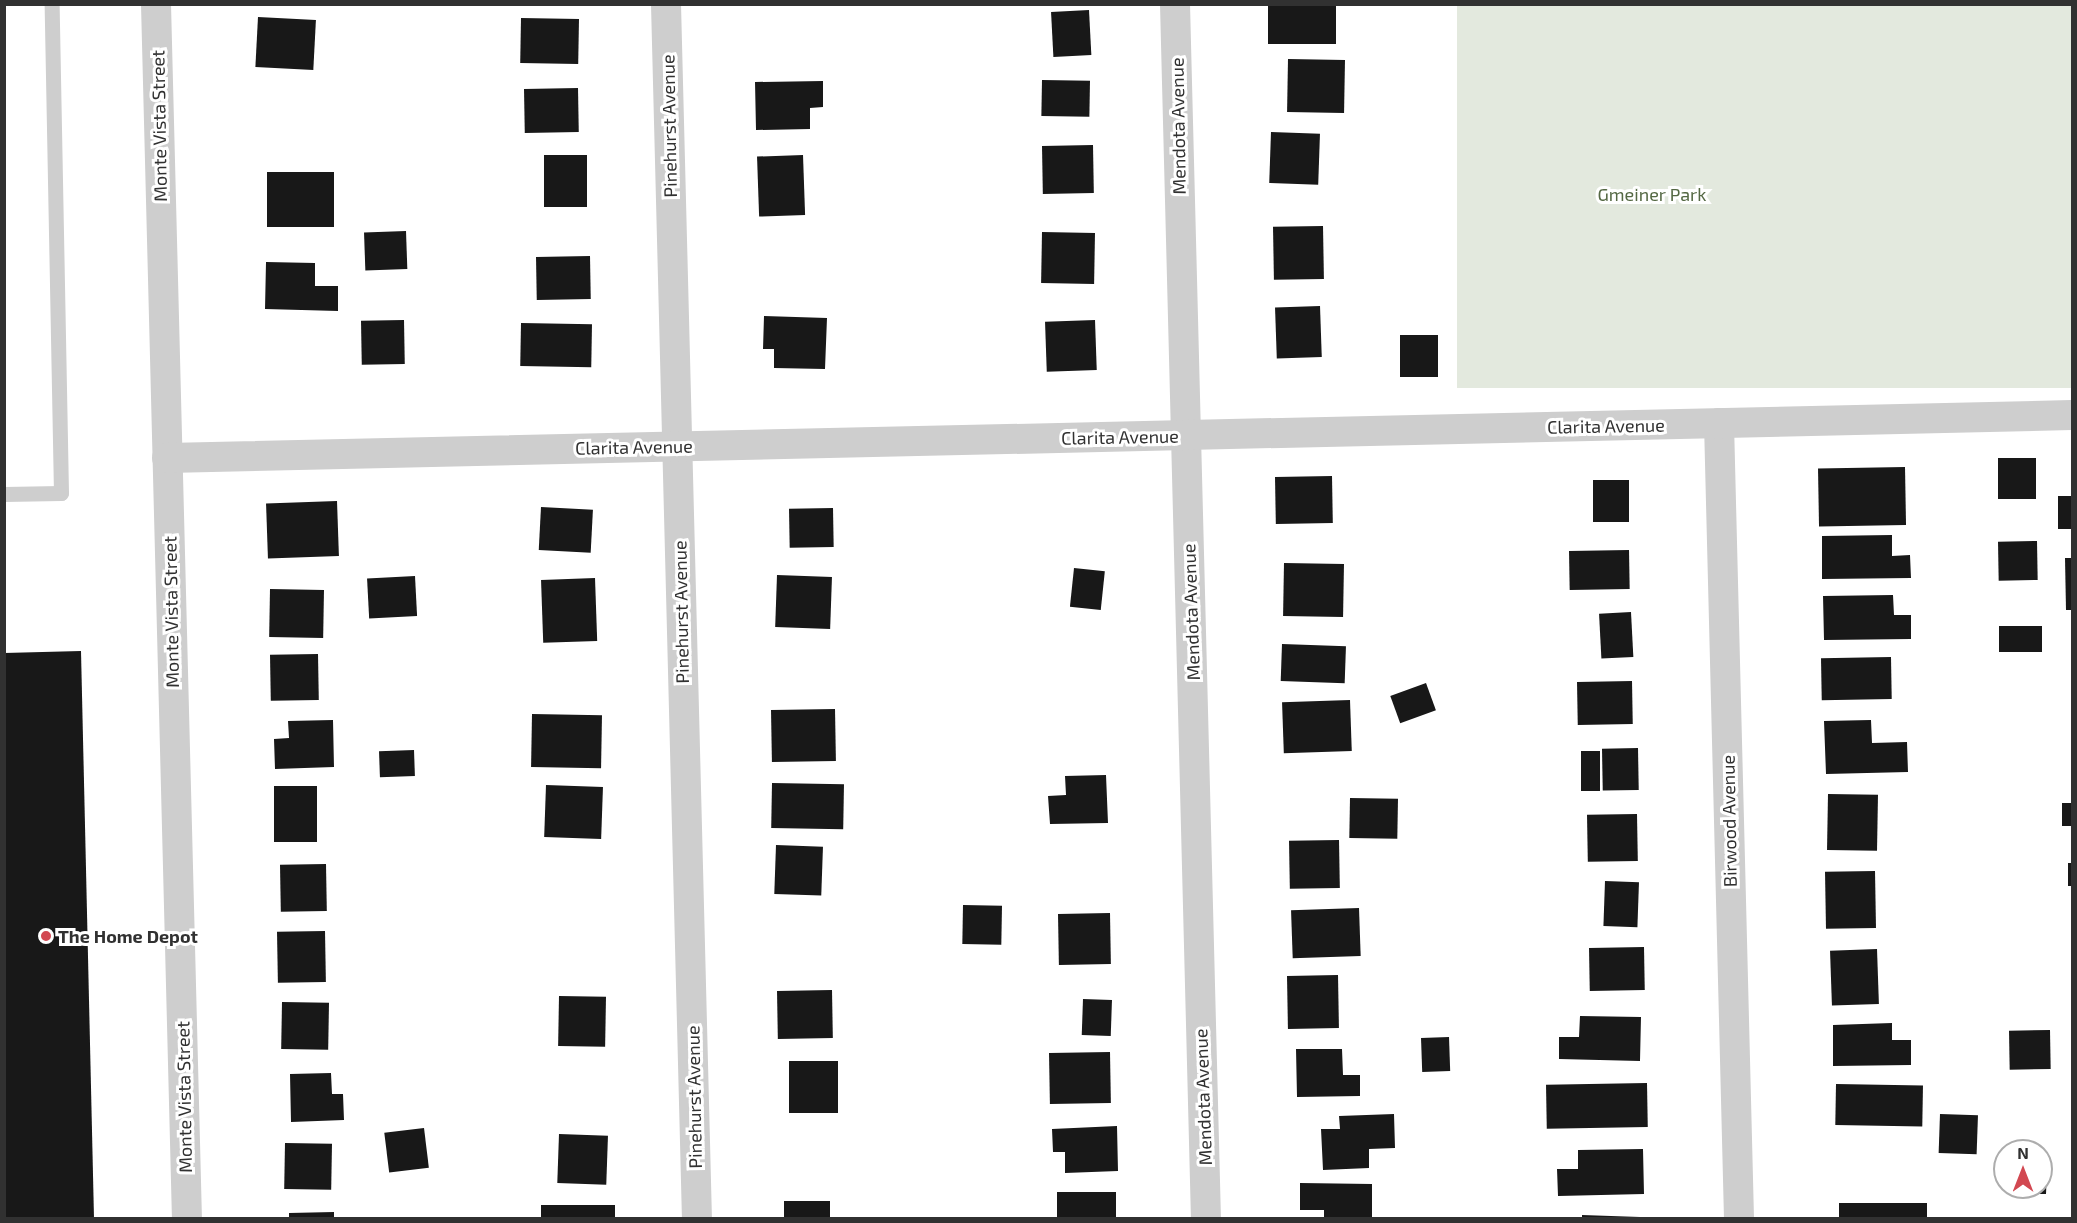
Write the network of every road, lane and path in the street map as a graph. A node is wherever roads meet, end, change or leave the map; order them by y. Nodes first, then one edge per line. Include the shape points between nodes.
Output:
1 (52, 4) edge
2 (156, 4) edge
3 (666, 4) edge
4 (1175, 4) edge
5 (2073, 415) edge
6 (1719, 423) junction
7 (1186, 435) junction
8 (677, 446) junction
9 (167, 458) junction
10 (4, 494) edge
11 (187, 1218) edge
12 (697, 1218) edge
13 (1206, 1218) edge
14 (1739, 1218) edge

1 - 10 lane via 61,493
2 - 9 street, Monte Vista Street
3 - 8 street, Pinehurst Avenue
4 - 7 street, Mendota Avenue
5 - 6 street, Clarita Avenue
6 - 7 street, Clarita Avenue
6 - 14 street, Birwood Avenue
7 - 8 street, Clarita Avenue
7 - 13 street, Mendota Avenue
8 - 9 street, Clarita Avenue
8 - 12 street, Pinehurst Avenue
9 - 11 street, Monte Vista Street

